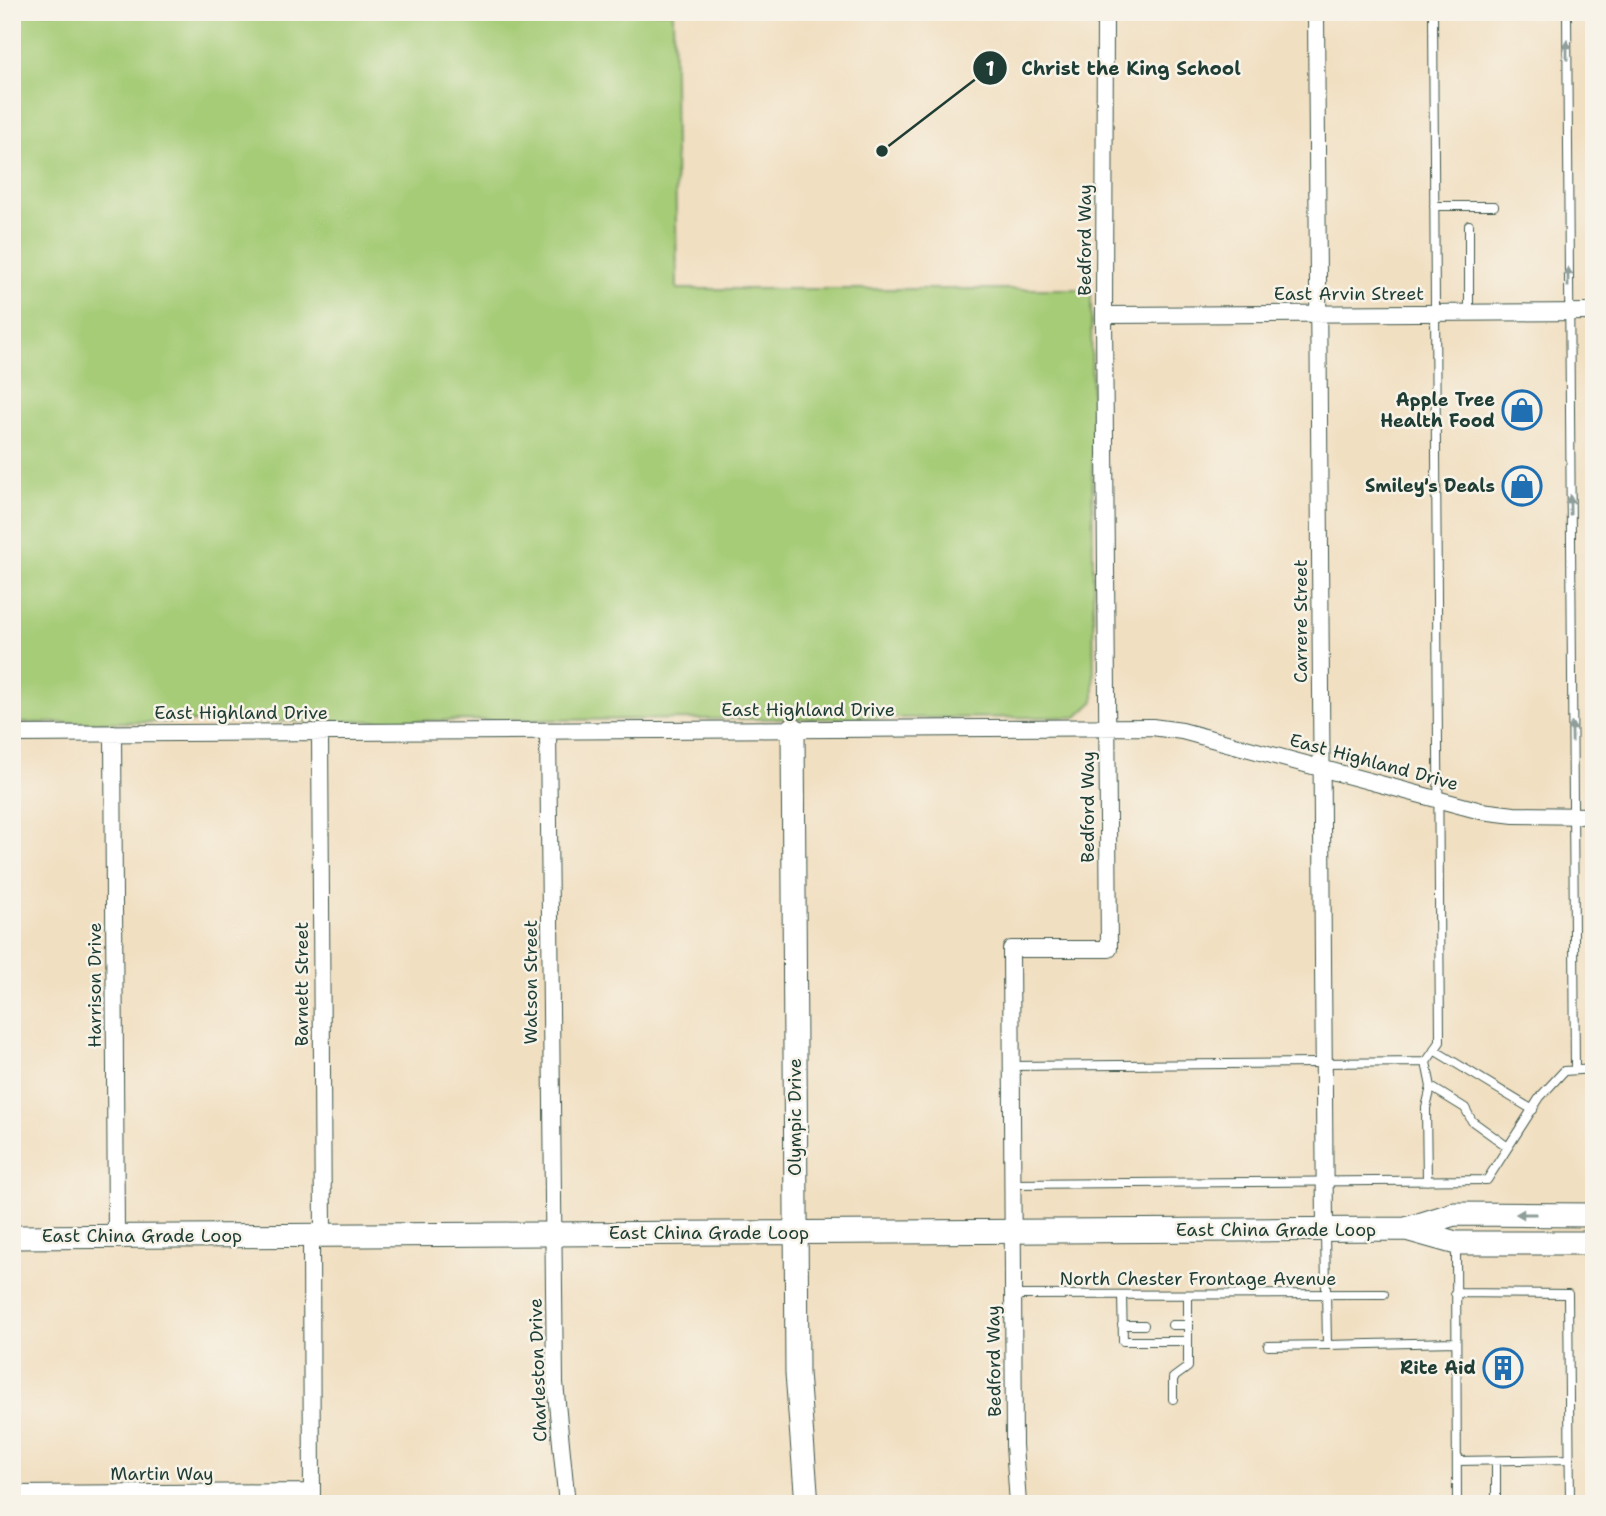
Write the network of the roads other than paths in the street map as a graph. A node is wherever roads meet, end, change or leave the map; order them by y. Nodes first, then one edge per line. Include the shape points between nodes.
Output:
1 (1105, 12) edge
2 (1315, 12) edge
3 (1433, 12) edge
4 (1566, 12) edge
5 (1434, 206) junction
6 (1494, 206) dead end
7 (1469, 225) dead end
8 (1469, 312) junction
9 (1568, 312) junction
10 (1594, 312) edge
11 (1435, 313) junction
12 (1318, 314) junction
13 (1104, 316) junction
14 (1107, 727) junction
15 (793, 729) junction
16 (548, 731) junction
17 (320, 732) junction
18 (113, 733) junction
19 (12, 734) edge
20 (1321, 768) junction
21 (1436, 799) junction
22 (1573, 815) junction
23 (1594, 816) edge
24 (1434, 1050) junction
25 (1426, 1062) junction
26 (1324, 1064) junction
27 (1011, 1066) junction
28 (1594, 1069) edge
29 (1575, 1070) junction
30 (1432, 1087) junction
31 (1533, 1110) junction
32 (1508, 1147) junction
33 (1427, 1181) junction
34 (1012, 1184) junction
35 (1324, 1184) junction
36 (1594, 1215) edge
37 (1325, 1229) junction
38 (1406, 1229) junction
39 (1012, 1231) junction
40 (796, 1233) junction
41 (554, 1234) junction
42 (317, 1235) junction
43 (116, 1236) junction
44 (12, 1237) edge
45 (1456, 1243) junction
46 (1594, 1243) edge
47 (1455, 1293) junction
48 (1327, 1294) junction
49 (1384, 1294) dead end
50 (1122, 1295) junction
51 (1188, 1295) junction
52 (1013, 1296) junction
53 (1122, 1325) junction
54 (1144, 1325) dead end
55 (1172, 1325) dead end
56 (1188, 1325) junction
57 (1188, 1341) junction
58 (1455, 1342) junction
59 (1327, 1345) junction
60 (1268, 1346) dead end
61 (1173, 1399) dead end
62 (1570, 1460) junction
63 (1457, 1461) junction
64 (1496, 1461) junction
65 (12, 1494) edge
66 (312, 1498) edge
67 (42, 1499) edge
68 (567, 1504) edge
69 (807, 1504) edge
70 (1018, 1504) edge
71 (1457, 1504) edge
72 (1496, 1504) edge
73 (1570, 1504) edge

1 - 13 street, Bedford Way
2 - 12 street, Carrere Street
3 - 5 lane
9 -> 4 lane
5 - 6 lane
5 - 11 lane
7 - 8 lane
8 - 9 street, East Arvin Street
8 - 11 street, East Arvin Street
9 - 10 street, East Arvin Street
22 -> 9 lane
11 - 12 street, East Arvin Street
11 - 21 lane
12 - 13 street, East Arvin Street
12 - 20 street, Carrere Street
13 - 14 street, Bedford Way
14 - 15 street, East Highland Drive
14 - 20 street, East Highland Drive via 1182,731
14 - 27 street, Bedford Way via 1109,949 1011,949
15 - 16 street, East Highland Drive
15 - 40 main road, Olympic Drive
16 - 17 street, East Highland Drive
16 - 41 street, Watson Street
17 - 18 street, East Highland Drive
17 - 42 street, Barnett Street
18 - 19 street, East Highland Drive
18 - 43 street, Harrison Drive
20 - 21 street, East Highland Drive
20 - 26 street, Carrere Street
21 - 22 street, East Highland Drive via 1514,815
21 - 24 lane via 1440,1042
22 - 23 street, East Highland Drive
22 - 29 lane
24 - 25 lane
24 - 31 lane
25 - 26 lane
25 - 30 lane
26 - 27 lane
26 - 35 street, Carrere Street
27 - 34 street, Bedford Way
28 - 29 lane
29 - 31 lane via 1564,1071
30 - 32 lane via 1465,1108 1472,1121
30 - 33 lane via 1426,1108
31 - 32 lane
32 - 33 lane via 1487,1180
33 - 35 lane
34 - 35 lane
34 - 39 street, Bedford Way
35 - 37 street, Carrere Street
36 -> 38 main road, East China Grade Loop via 1454,1214
37 - 38 main road, East China Grade Loop
37 - 39 main road, East China Grade Loop
37 - 48 lane
38 - 45 main road, East China Grade Loop
39 - 40 main road, East China Grade Loop
39 - 52 street, Bedford Way
40 - 41 main road, East China Grade Loop
40 - 69 main road, Olympic Drive via 797,1373
41 - 42 main road, East China Grade Loop
41 - 68 street, Charleston Drive via 555,1382
42 - 43 main road, East China Grade Loop
42 - 66 street, Barnett Street
43 - 44 main road, East China Grade Loop
45 - 46 main road, East China Grade Loop
45 - 47 lane
47 - 58 lane
47 - 62 lane via 1568,1294
48 - 49 lane, North Chester Frontage Avenue
48 - 51 lane, North Chester Frontage Avenue
48 - 59 lane
50 - 51 lane, North Chester Frontage Avenue
50 - 52 lane, North Chester Frontage Avenue
50 - 53 lane
51 - 56 lane
52 - 70 street, Bedford Way
53 - 54 lane
53 - 57 lane via 1123,1341
55 - 56 lane
56 - 57 lane
57 - 61 lane via 1188,1367 1172,1378
58 - 59 lane
58 - 63 lane
59 - 60 lane
62 - 64 lane
62 - 73 lane
63 - 64 lane
63 - 71 lane
64 - 72 lane
65 - 67 street, Martin Way
66 - 67 street, Martin Way

